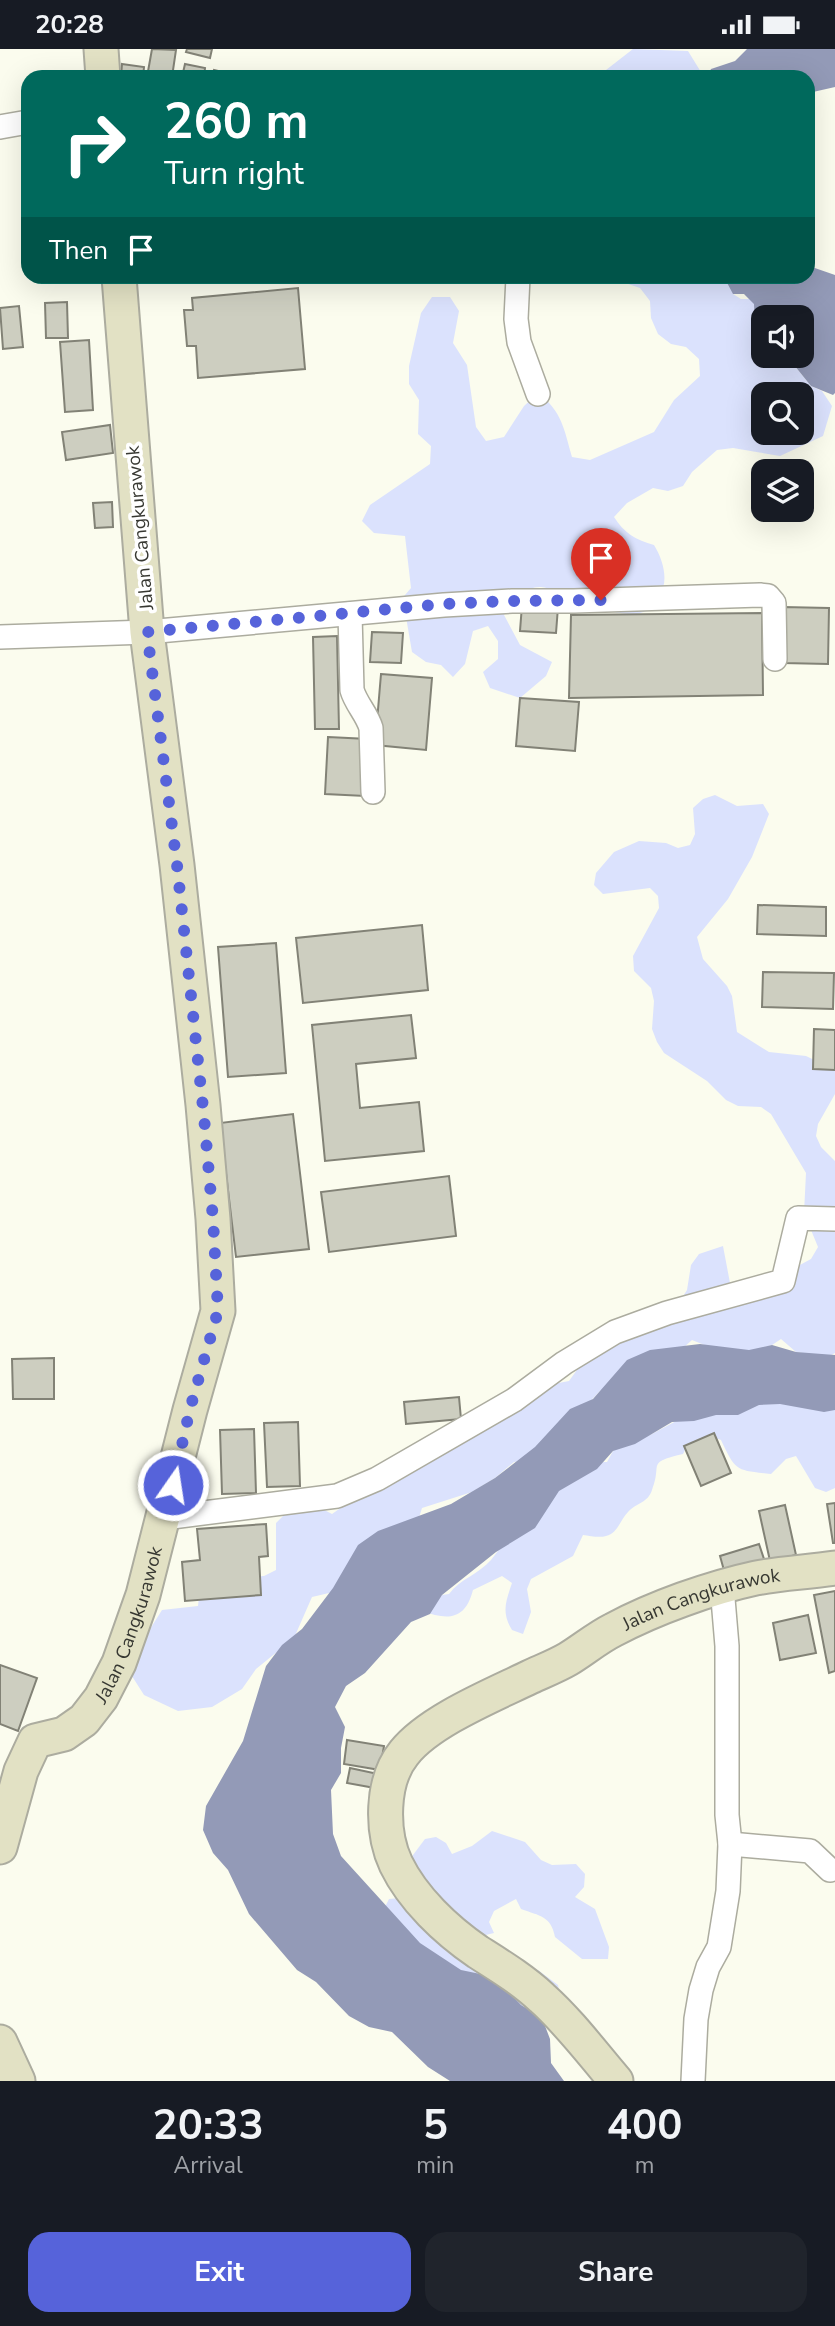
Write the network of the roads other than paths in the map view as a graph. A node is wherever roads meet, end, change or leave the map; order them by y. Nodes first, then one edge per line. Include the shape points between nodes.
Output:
1 (100, 49) edge
2 (102, 70) edge
3 (21, 123) edge
4 (0, 127) edge
5 (120, 284) edge
6 (518, 284) edge
7 (538, 394) dead end
8 (350, 614) junction
9 (147, 632) junction
10 (0, 638) edge
11 (775, 659) dead end
12 (373, 792) dead end
13 (835, 1219) edge
14 (164, 1518) junction
15 (835, 1568) edge
16 (722, 1587) junction
17 (730, 1844) junction
18 (0, 1847) edge
19 (830, 1870) dead end
20 (0, 2042) edge
21 (18, 2081) edge
22 (616, 2081) edge
23 (693, 2081) edge

1 - 2 street
3 - 4 street
5 - 9 street, Jalan Cangkurawok
6 - 7 street via 519,342
8 - 9 street
8 - 11 street via 444,604 760,595 774,603
8 - 12 street via 352,690 369,720
9 - 10 street
9 - 14 street, Jalan Cangkurawok via 204,1117 218,1311
13 - 14 street via 798,1218 783,1281 615,1332 514,1400 377,1479 337,1496
14 - 18 street, Jalan Cangkurawok via 144,1595 119,1664 84,1720 64,1734 36,1741 22,1770
15 - 16 street, Jalan Cangkurawok via 759,1577
16 - 17 street
16 - 22 street, Jalan Cangkurawok via 612,1631 566,1660 445,1720 402,1754 390,1779 387,1835 408,1887 476,1950 543,1998
17 - 19 street via 810,1851
17 - 23 street via 719,1947 708,1967 696,2019
20 - 21 street

